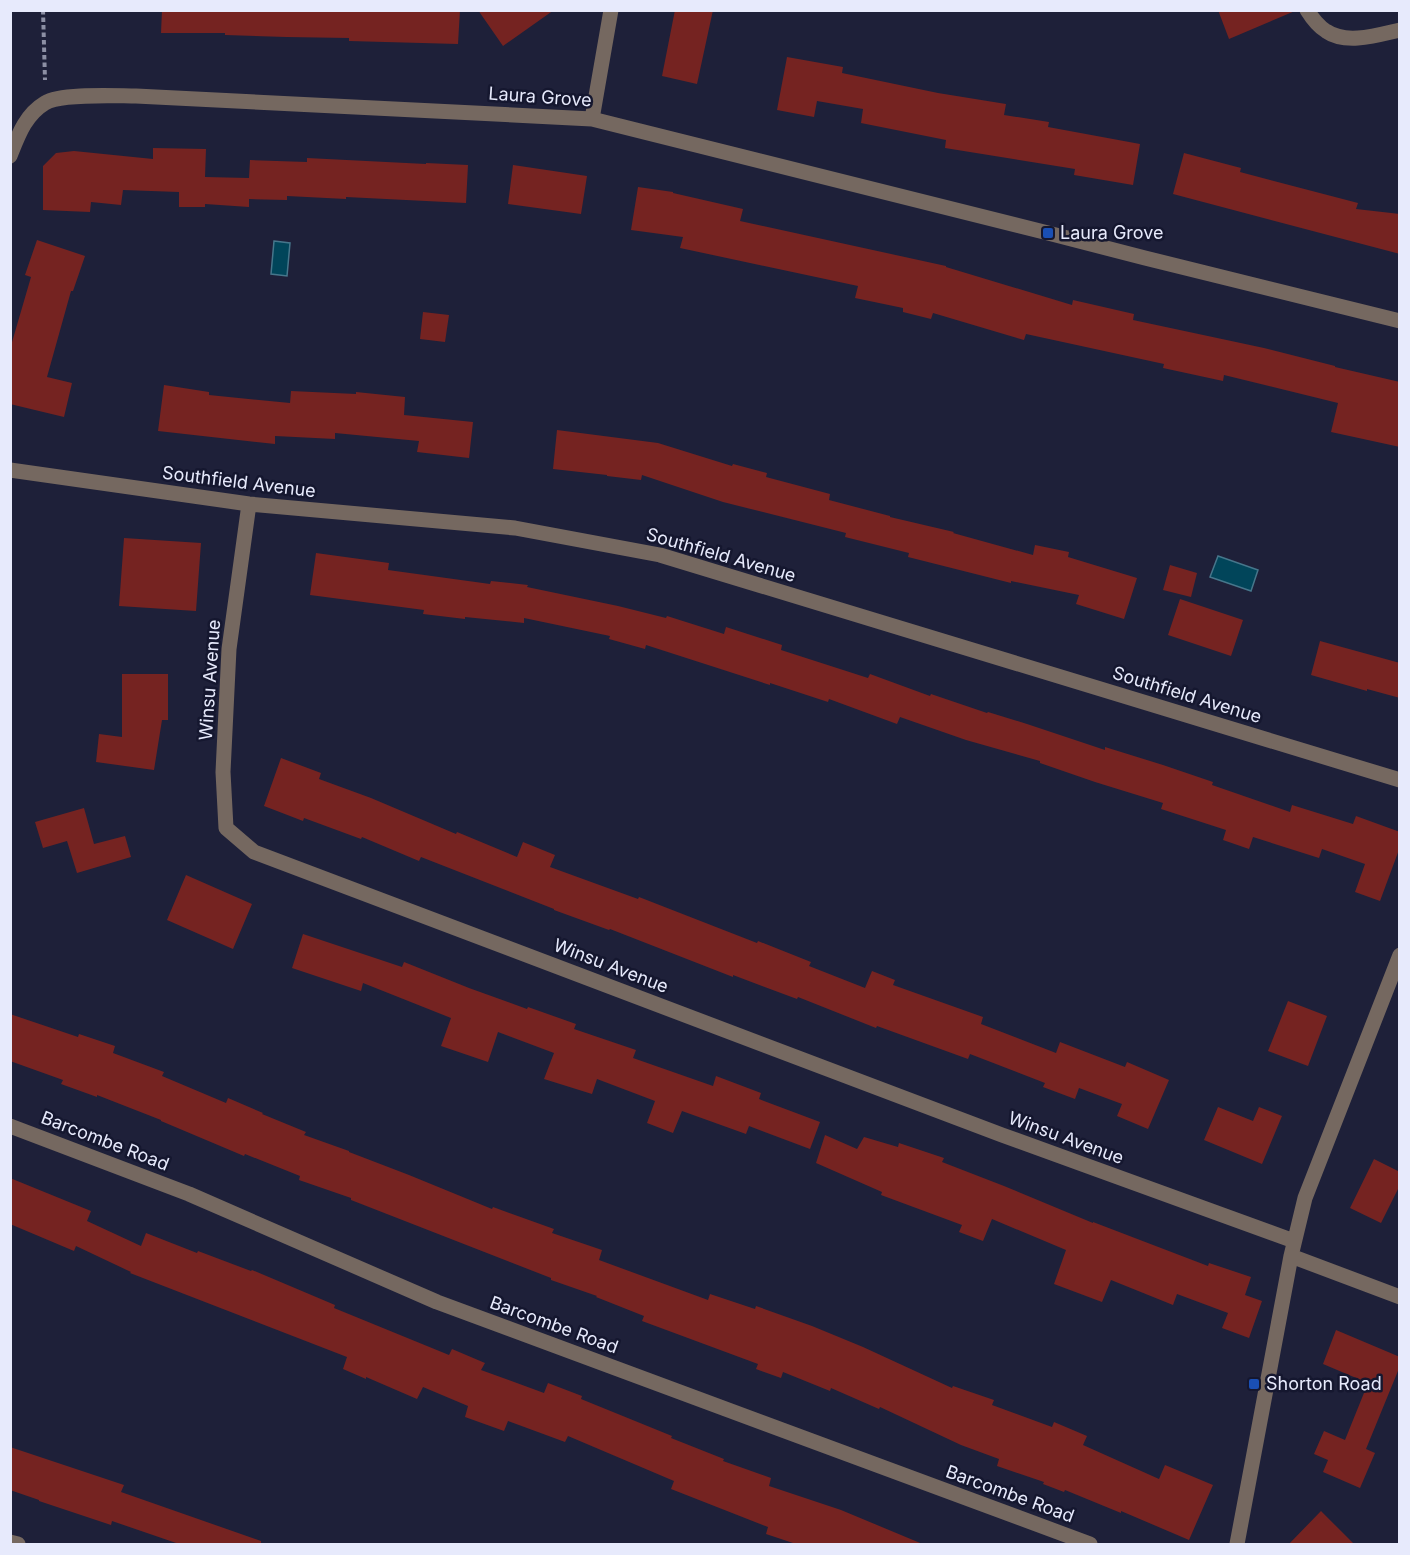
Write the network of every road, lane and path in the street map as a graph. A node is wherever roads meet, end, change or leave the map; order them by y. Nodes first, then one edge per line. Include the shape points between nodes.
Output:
1 (43, 10) edge
2 (610, 10) edge
3 (1307, 10) edge
4 (1400, 30) edge
5 (45, 102) junction
6 (592, 119) junction
7 (10, 156) edge
8 (1400, 321) edge
9 (10, 470) edge
10 (249, 504) junction
11 (1400, 780) edge
12 (1400, 955) edge
13 (10, 1126) edge
14 (1293, 1249) junction
15 (1400, 1297) edge
16 (10, 1542) edge
17 (18, 1545) edge
18 (1090, 1545) edge
19 (1237, 1545) edge

1 - 5 path
2 - 6 street
3 - 4 street via 1326,32 1340,36 1355,38
5 - 6 street, Laura Grove via 64,97 136,96
5 - 7 street via 30,116
6 - 8 street, Laura Grove
9 - 10 street, Southfield Avenue
10 - 11 street, Southfield Avenue via 515,528 660,555
10 - 14 street, Winsu Avenue via 229,648 223,772 226,828 254,852
12 - 14 street via 1305,1198
13 - 18 street, Barcombe Road via 189,1194 437,1302
14 - 15 street, Winsu Avenue
14 - 19 street
16 - 17 street

